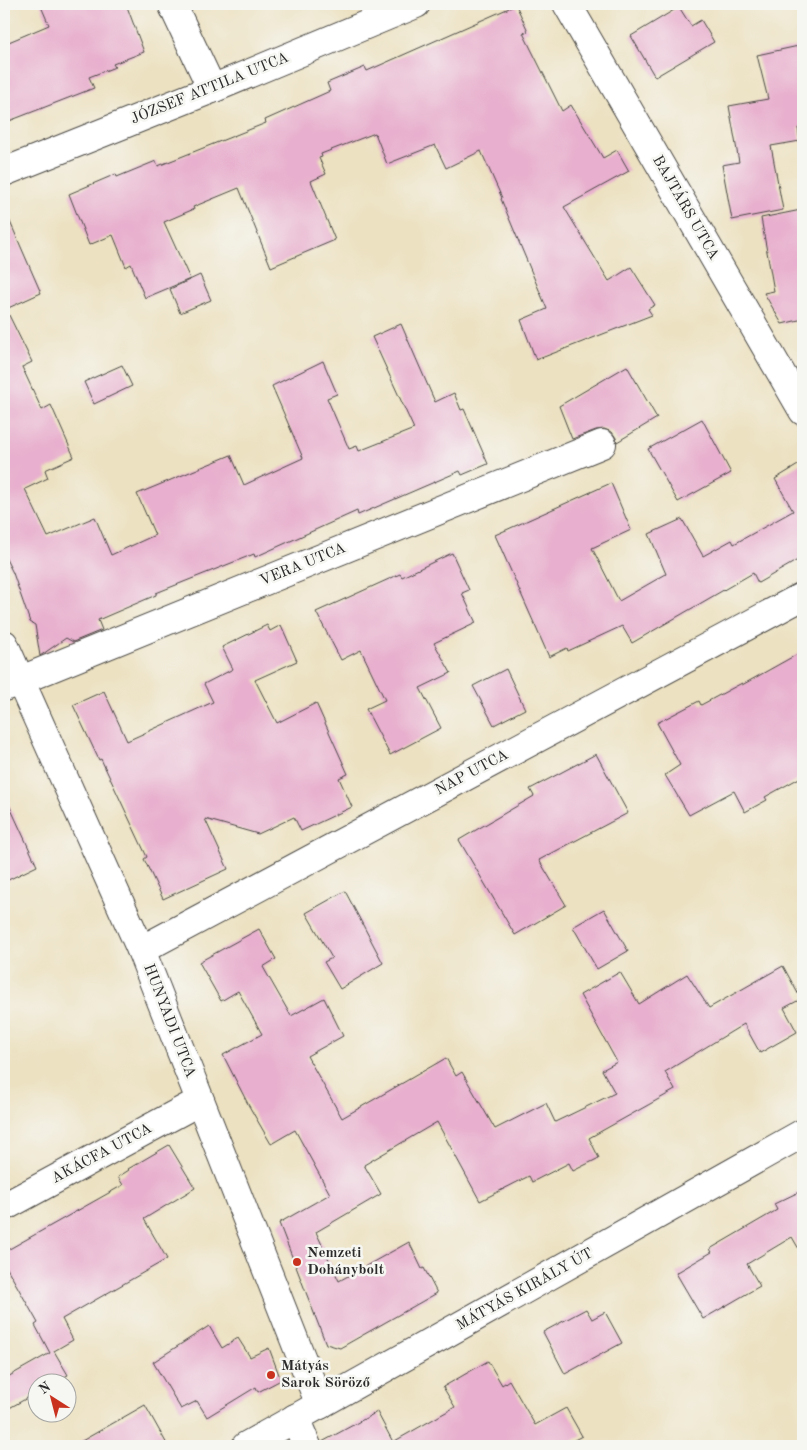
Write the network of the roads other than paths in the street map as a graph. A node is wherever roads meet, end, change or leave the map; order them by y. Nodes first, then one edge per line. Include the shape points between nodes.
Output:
1 (172, 4) edge
2 (416, 4) edge
3 (567, 4) edge
4 (212, 89) junction
5 (4, 172) edge
6 (803, 411) edge
7 (602, 444) dead end
8 (803, 596) edge
9 (4, 644) edge
10 (12, 683) edge
11 (141, 950) junction
12 (200, 1101) junction
13 (803, 1132) edge
14 (4, 1207) edge
15 (320, 1405) junction
16 (295, 1418) junction
17 (246, 1446) edge
18 (307, 1446) edge

1 - 4 street
2 - 4 street, JÓZSEF ATTILA UTCA
3 - 6 street, BAJTÁRS UTCA
4 - 5 street, JÓZSEF ATTILA UTCA
7 - 10 street, VERA UTCA
8 - 11 street, NAP UTCA
9 - 10 street, HUNYADI UTCA
10 - 11 street, HUNYADI UTCA
11 - 12 street, HUNYADI UTCA
12 - 14 street, AKÁCFA UTCA
12 - 15 street, HUNYADI UTCA
13 - 15 street, MÁTYÁS KIRÁLY ÚT
15 - 16 street, MÁTYÁS KIRÁLY ÚT
16 - 17 street, MÁTYÁS KIRÁLY ÚT
16 - 18 street

